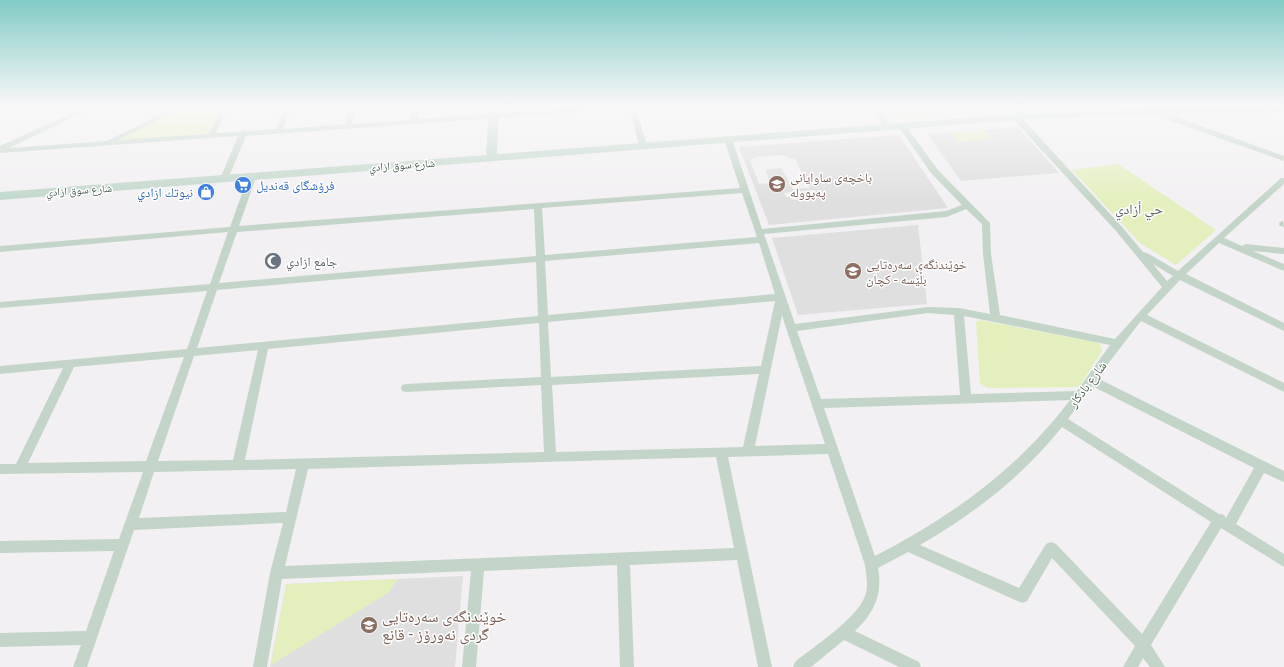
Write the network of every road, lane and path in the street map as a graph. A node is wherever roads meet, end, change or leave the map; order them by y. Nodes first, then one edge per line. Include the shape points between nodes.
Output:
1 (25, 138) edge
2 (118, 138) edge
3 (182, 138) edge
4 (241, 138) edge
5 (492, 138) edge
6 (641, 138) edge
7 (740, 138) edge
8 (911, 138) edge
9 (1039, 138) edge
10 (1226, 138) edge
11 (728, 139) junction
12 (106, 144) junction
13 (643, 146) junction
14 (0, 150) edge
15 (491, 158) junction
16 (1284, 159) edge
17 (252, 176) junction
18 (224, 179) junction
19 (1284, 180) edge
20 (745, 190) junction
21 (0, 196) edge
22 (967, 206) junction
23 (538, 207) junction
24 (234, 229) junction
25 (760, 236) junction
26 (1219, 239) junction
27 (1236, 246) junction
28 (0, 250) edge
29 (1269, 250) junction
30 (1138, 251) junction
31 (1284, 251) edge
32 (1284, 257) edge
33 (541, 258) junction
34 (1284, 268) edge
35 (1179, 275) junction
36 (214, 286) junction
37 (1167, 287) junction
38 (781, 297) junction
39 (0, 305) edge
40 (959, 312) junction
41 (1140, 316) junction
42 (996, 318) junction
43 (544, 320) junction
44 (1284, 327) edge
45 (791, 328) junction
46 (1118, 343) junction
47 (264, 346) junction
48 (190, 352) junction
49 (71, 364) junction
50 (0, 370) edge
51 (765, 370) junction
52 (1090, 380) junction
53 (546, 381) junction
54 (406, 388) dead end
55 (1284, 388) edge
56 (1079, 395) junction
57 (966, 399) junction
58 (817, 404) junction
59 (1060, 420) junction
60 (832, 449) junction
61 (748, 451) junction
62 (721, 452) junction
63 (550, 456) junction
64 (238, 463) junction
65 (304, 464) junction
66 (151, 465) junction
67 (1262, 465) junction
68 (20, 468) junction
69 (0, 469) edge
70 (1284, 477) edge
71 (292, 517) junction
72 (1224, 522) junction
73 (131, 524) junction
74 (122, 545) junction
75 (0, 546) edge
76 (908, 546) junction
77 (743, 554) junction
78 (623, 559) junction
79 (1284, 561) edge
80 (871, 565) junction
81 (478, 566) junction
82 (277, 573) junction
83 (842, 632) junction
84 (90, 638) junction
85 (0, 640) edge
86 (1140, 650) junction
87 (80, 667) edge
88 (260, 667) edge
89 (469, 667) edge
90 (627, 667) edge
91 (765, 667) edge
92 (800, 667) edge
93 (914, 667) edge
94 (1130, 667) edge
95 (1151, 667) edge
96 (1158, 667) edge

1 - 14 street
2 - 12 street
3 - 12 street
4 - 18 street
5 - 15 street
6 - 13 street
7 - 11 street, شارع سوق ازادي
8 - 22 street via 934,171
9 - 30 street
10 - 16 street
11 - 13 street, شارع سوق ازادي
11 - 20 street
12 - 14 street
13 - 15 street, شارع سوق ازادي
15 - 17 street, شارع سوق ازادي
17 - 18 street, شارع سوق ازادي
17 - 24 street
18 - 21 street, شارع سوق ازادي
19 - 26 street, شارع بادكار
20 - 23 street
20 - 25 street
22 - 25 street via 947,214
22 - 42 street via 986,224 987,254
23 - 24 street
23 - 33 street
24 - 28 street
24 - 36 street
25 - 33 street
25 - 38 street
26 - 27 street
26 - 35 street, شارع بادكار
27 - 29 street
27 - 34 street
29 - 31 street
29 - 32 street
30 - 35 street
30 - 37 street
33 - 36 street
33 - 43 street
35 - 37 street, شارع بادكار
35 - 44 street
36 - 39 street
36 - 48 street
37 - 41 street, شارع بادكار
38 - 43 street
38 - 45 street
38 - 51 street
40 - 42 street
40 - 45 street via 928,310
40 - 57 street
41 - 46 street, شارع بادكار
41 - 55 street
42 - 46 street
43 - 47 street
43 - 53 street
45 - 58 street
46 - 52 street, شارع بادكار
47 - 48 street
47 - 64 street
48 - 49 street
48 - 66 street
49 - 50 street
49 - 68 street
51 - 53 street
51 - 61 street
52 - 56 street, شارع بادكار
52 - 67 street
53 - 54 street
53 - 63 street
56 - 57 street
56 - 59 street, شارع بادكار
57 - 58 street
58 - 60 street
59 - 72 street
59 - 76 street, شارع بادكار via 1028,457 997,485
60 - 61 street
60 - 80 street
61 - 62 street
62 - 63 street
62 - 77 street
63 - 65 street
64 - 65 street
64 - 66 street
65 - 71 street
66 - 68 street
66 - 73 street
67 - 70 street
67 - 72 street
68 - 69 street
71 - 73 street
71 - 82 street
72 - 79 street
72 - 86 street
73 - 74 street
74 - 75 street
74 - 84 street
76 - 80 street, شارع بادكار
76 - 86 street via 1022,596 1051,548
77 - 78 street
77 - 91 street
78 - 81 street
78 - 90 street
80 - 83 street via 874,584 872,596 863,614
81 - 82 street
81 - 89 street
82 - 88 street
83 - 92 street
83 - 93 street
84 - 85 street
84 - 87 street
86 - 94 street
86 - 95 street
86 - 96 street

